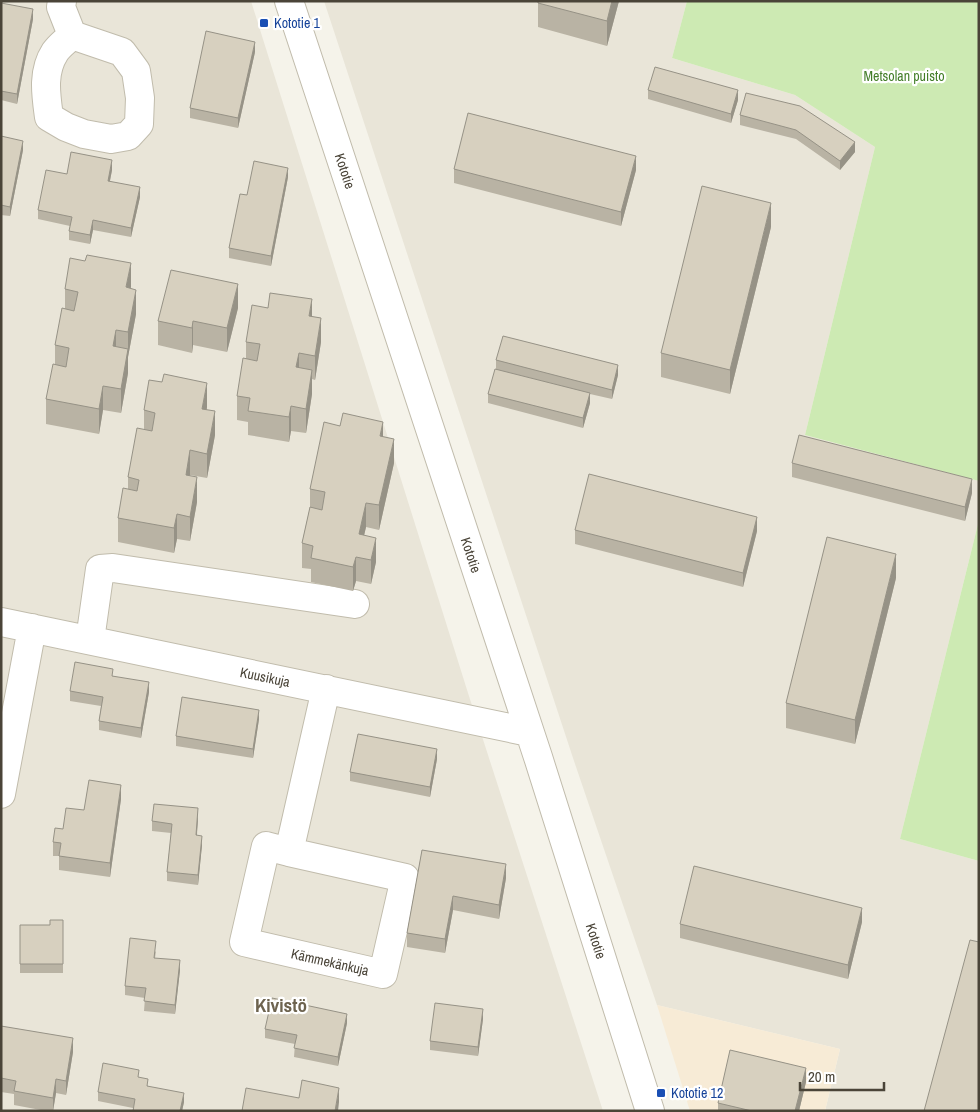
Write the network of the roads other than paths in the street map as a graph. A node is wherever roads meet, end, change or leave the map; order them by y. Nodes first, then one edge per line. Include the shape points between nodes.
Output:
1 (62, 1) edge
2 (289, 1) edge
3 (72, 35) dead end
4 (355, 604) dead end
5 (1, 622) edge
6 (32, 628) junction
7 (90, 640) junction
8 (326, 689) junction
9 (529, 732) junction
10 (3, 780) edge
11 (290, 852) junction
12 (650, 1111) edge

1 - 3 street via 61,7
2 - 9 street, Kototie
4 - 7 street via 113,568 100,569
5 - 6 street, Kuusikuja
6 - 7 street, Kuusikuja
6 - 10 street
7 - 8 street, Kuusikuja
8 - 9 street, Kuusikuja
8 - 11 street
9 - 12 street, Kototie
11 - 11 street, Kämmekänkuja via 405,878 383,974 244,942 266,846

